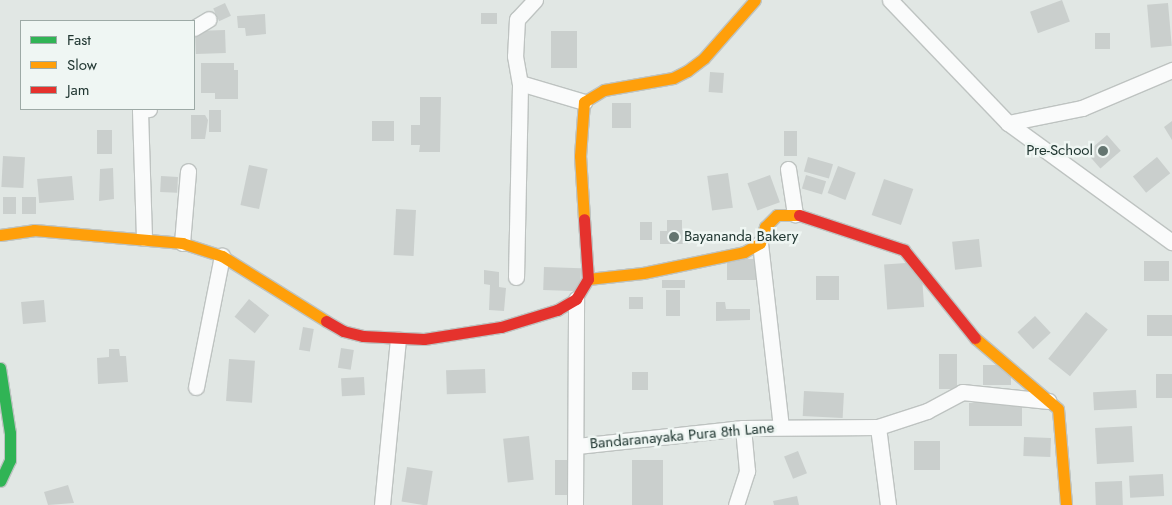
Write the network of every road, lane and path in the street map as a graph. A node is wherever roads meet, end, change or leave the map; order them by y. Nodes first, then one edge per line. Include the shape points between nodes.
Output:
1 (535, 0) edge
2 (755, 0) edge
3 (890, 0) edge
4 (210, 20) dead end
5 (195, 28) edge
6 (1172, 70) edge
7 (520, 83) junction
8 (584, 102) junction
9 (140, 110) edge
10 (1008, 123) junction
11 (788, 169) dead end
12 (188, 171) dead end
13 (795, 214) junction
14 (0, 235) edge
15 (144, 238) junction
16 (1172, 242) edge
17 (182, 243) junction
18 (760, 243) junction
19 (222, 256) junction
20 (516, 277) dead end
21 (588, 279) junction
22 (576, 299) junction
23 (398, 340) junction
24 (0, 368) edge
25 (196, 387) dead end
26 (1050, 401) junction
27 (781, 427) junction
28 (878, 427) junction
29 (744, 428) junction
30 (577, 446) junction
31 (0, 481) edge
32 (382, 505) edge
33 (575, 505) edge
34 (736, 505) edge
35 (888, 505) edge
36 (1066, 505) edge

1 - 7 street via 516,24 515,56
2 - 8 street via 704,58 687,71 673,78 604,90
3 - 10 street
4 - 5 street
6 - 10 street via 1082,108
7 - 8 street
7 - 20 street
8 - 21 street via 580,156
9 - 15 street
10 - 16 street
11 - 13 street
12 - 17 street
13 - 18 street via 777,215 765,226
13 - 26 street via 904,250 978,340
14 - 15 street via 34,230
15 - 17 street
17 - 19 street
18 - 21 street via 744,252 643,273
18 - 27 street
19 - 23 street via 343,331
19 - 25 street
21 - 22 street
22 - 23 street via 557,310 501,327
22 - 30 street
23 - 32 street
24 - 31 street via 10,433 10,460
26 - 28 street, Bandaranayaka Pura 8th Lane via 962,392 927,411
26 - 36 street via 1058,409 1062,426
27 - 28 street, Bandaranayaka Pura 8th Lane
27 - 29 street, Bandaranayaka Pura 8th Lane
28 - 35 street
29 - 30 street, Bandaranayaka Pura 8th Lane
29 - 34 street via 747,471
30 - 33 street

